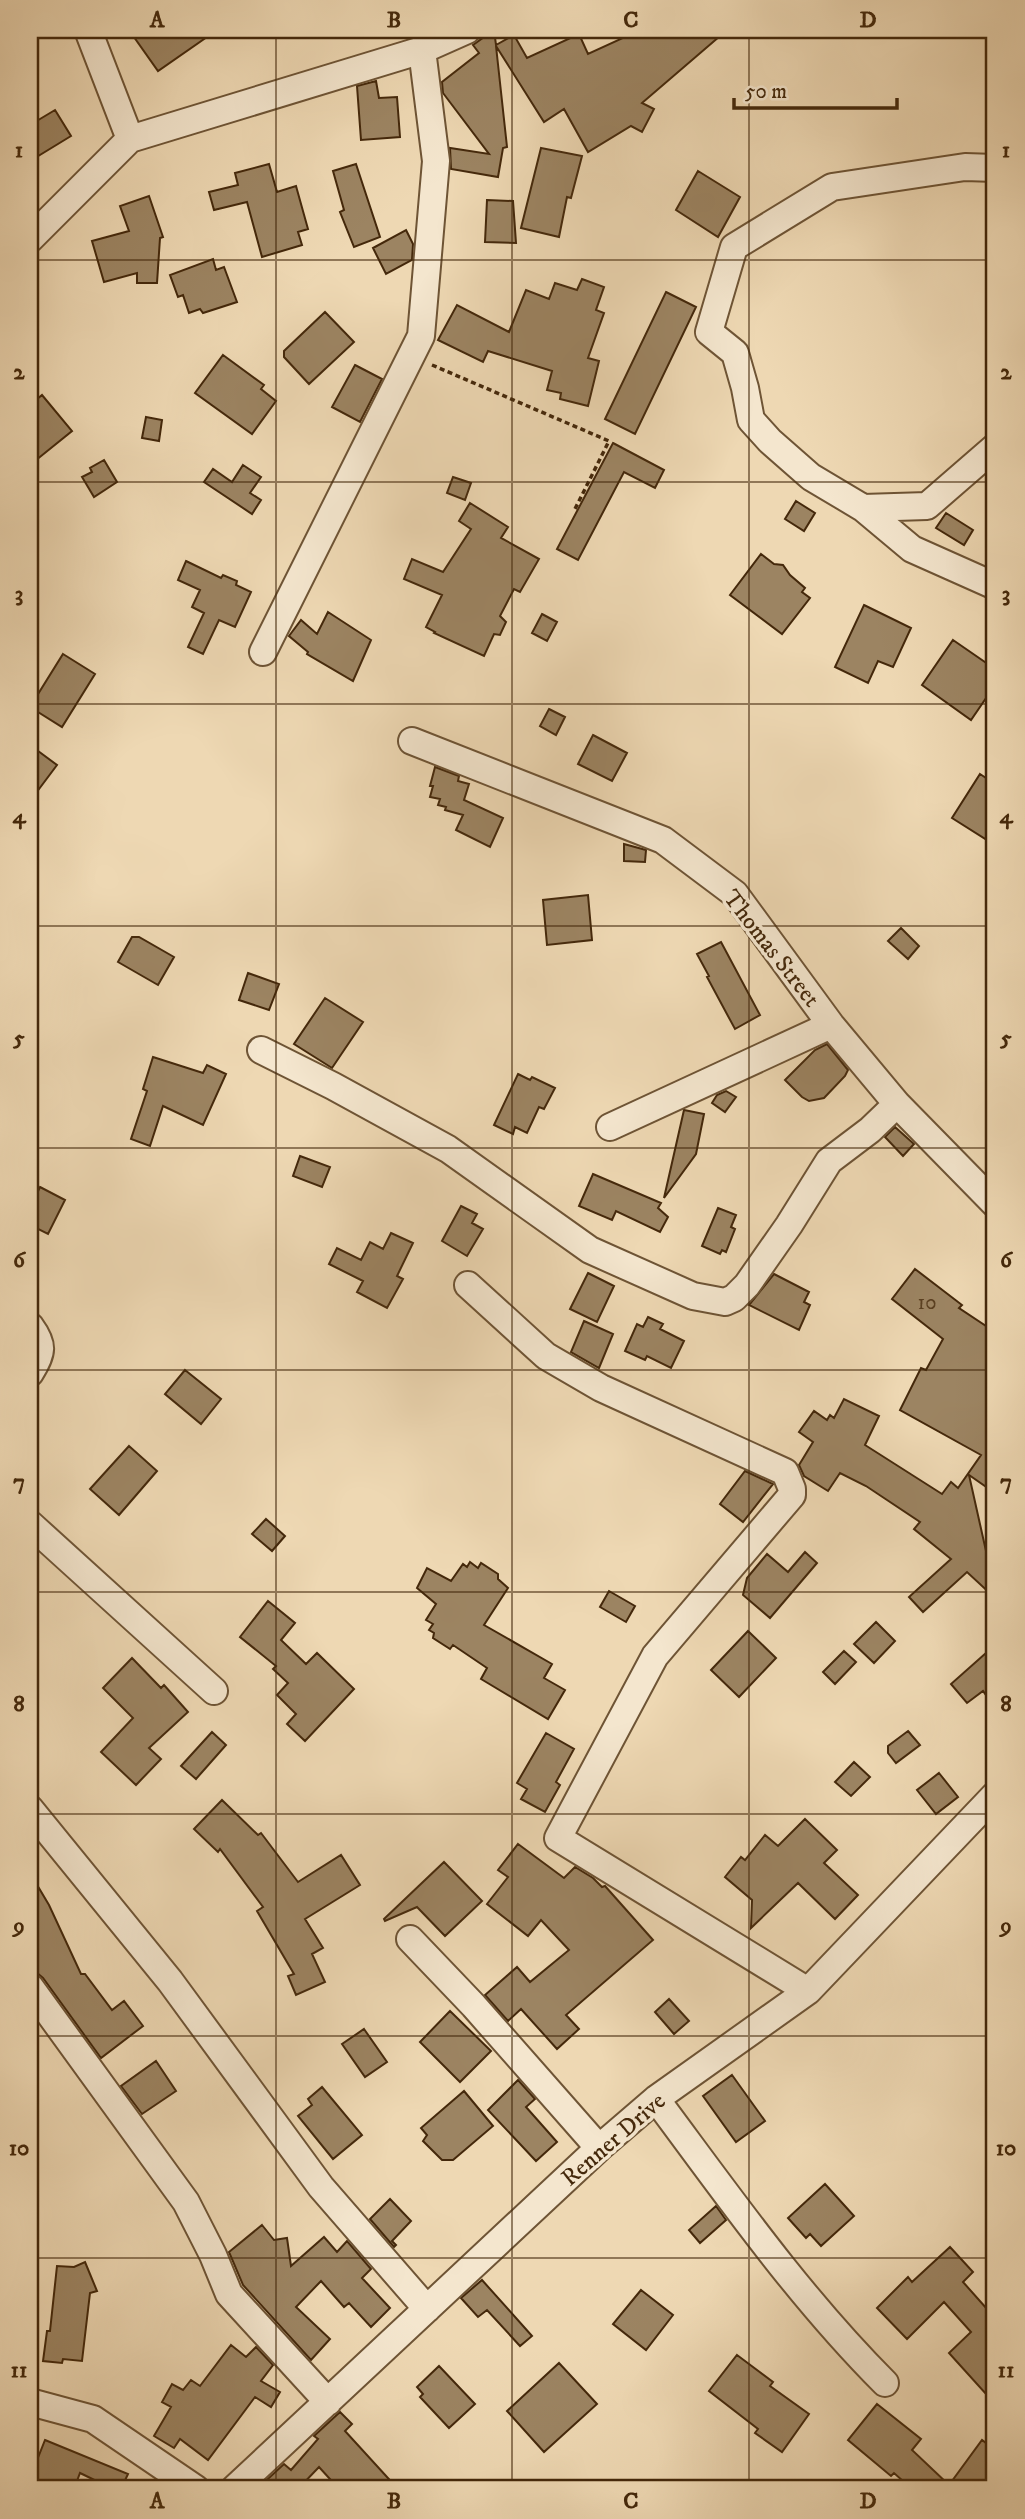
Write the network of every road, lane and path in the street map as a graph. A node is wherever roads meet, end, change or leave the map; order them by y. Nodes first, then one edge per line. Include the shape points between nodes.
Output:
1 (88, 30) edge
2 (467, 30) edge
3 (422, 50) junction
4 (130, 139) junction
5 (995, 168) edge
6 (30, 239) edge
7 (411, 356) junction
8 (995, 447) edge
9 (863, 508) junction
10 (575, 509) dead end
11 (995, 586) edge
12 (263, 652) dead end
13 (412, 741) dead end
14 (831, 1025) junction
15 (261, 1049) dead end
16 (897, 1104) junction
17 (610, 1127) dead end
18 (995, 1204) edge
19 (468, 1285) dead end
20 (30, 1325) edge
21 (30, 1373) edge
22 (30, 1524) edge
23 (214, 1691) dead end
24 (995, 1795) edge
25 (30, 1809) edge
26 (410, 1939) dead end
27 (30, 1987) edge
28 (808, 1991) junction
29 (656, 2099) junction
30 (599, 2148) junction
31 (427, 2308) junction
32 (885, 2383) dead end
33 (30, 2402) edge
34 (328, 2402) junction
35 (196, 2489) edge
36 (233, 2489) edge

1 - 4 street
2 - 3 street
3 - 4 street
3 - 7 street via 436,161 421,336
4 - 6 street
5 - 9 street via 965,167 832,187 734,247 709,332 734,353 751,420 811,477
7 - 10 path via 609,441
7 - 12 street
8 - 9 street via 927,506
9 - 11 street via 912,549
13 - 14 street, Thomas Street via 663,840 735,894
14 - 16 street, Thomas Street
14 - 17 street
15 - 16 street via 448,1149 590,1250 693,1296 725,1303 747,1284 829,1161
16 - 18 street, Thomas Street
19 - 28 street via 546,1356 601,1388 785,1472 792,1495 655,1656 558,1838
20 - 21 street via 40,1340 40,1357
22 - 23 street
24 - 28 street, Renner Drive
25 - 31 street via 170,1981 321,2187
26 - 30 street
27 - 34 street via 186,2202 229,2294
28 - 29 street, Renner Drive
29 - 30 street, Renner Drive
29 - 32 street via 789,2277
30 - 31 street, Renner Drive
31 - 34 street, Renner Drive
33 - 35 street via 93,2419
34 - 36 street, Renner Drive

